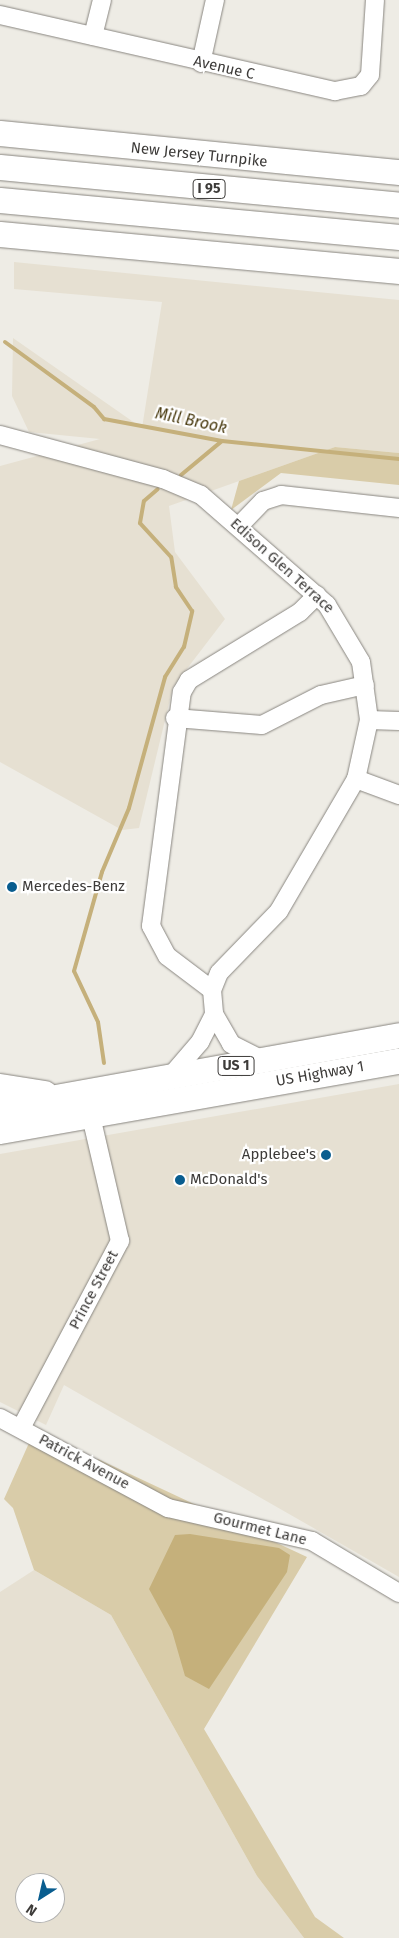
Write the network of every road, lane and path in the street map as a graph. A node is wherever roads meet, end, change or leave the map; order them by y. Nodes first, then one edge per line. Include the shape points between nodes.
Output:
1 (102, 0) edge
2 (215, 0) edge
3 (375, 0) edge
4 (0, 15) edge
5 (93, 36) junction
6 (201, 63) junction
7 (9, 135) edge
8 (10, 168) edge
9 (397, 172) edge
10 (10, 201) edge
11 (399, 205) edge
12 (10, 235) edge
13 (399, 237) edge
14 (399, 271) edge
15 (0, 435) edge
16 (399, 508) edge
17 (239, 526) junction
18 (317, 594) junction
19 (365, 685) junction
20 (175, 718) junction
21 (370, 720) junction
22 (399, 721) edge
23 (356, 779) junction
24 (399, 794) edge
25 (212, 990) junction
26 (214, 1014) junction
27 (399, 1035) edge
28 (265, 1061) junction
29 (399, 1061) edge
30 (169, 1078) junction
31 (0, 1086) edge
32 (68, 1096) junction
33 (0, 1107) edge
34 (93, 1114) junction
35 (0, 1131) edge
36 (0, 1418) edge
37 (21, 1428) junction
38 (168, 1508) joint
39 (399, 1593) edge

1 - 5 street
2 - 6 street
3 - 6 street, Avenue C via 373,64 361,86 350,91 315,88
4 - 5 street, Avenue C
5 - 6 street, Avenue C
7 - 9 highway, New Jersey Turnpike / I 95
8 - 11 highway, I 95
10 - 13 highway, I 95
12 - 14 highway
15 - 17 street, Edison Glen Terrace via 185,486
16 - 17 street via 281,495 263,501
17 - 18 street, Edison Glen Terrace
18 - 19 street, Edison Glen Terrace via 354,645
18 - 20 street via 300,612 189,680
19 - 20 street via 322,695 262,725
19 - 21 street, Edison Glen Terrace
20 - 25 street via 151,926 167,956
21 - 22 street
21 - 23 street, Edison Glen Terrace
23 - 24 street
23 - 25 street, Edison Glen Terrace via 279,911 235,952
25 - 26 street
26 - 28 street via 230,1044
26 - 30 street via 200,1042
27 - 28 highway, US 1
28 - 30 highway, US 1
29 - 34 highway, US Highway 1 / US 1
30 - 32 highway, US 1
31 - 32 highway
32 - 33 highway, US 1
32 - 34 street
34 - 35 highway, US 1
34 - 37 street, Prince Street via 120,1241
36 - 37 street, Patrick Avenue
37 - 38 street, Patrick Avenue
38 - 39 street, Gourmet Lane via 312,1541

